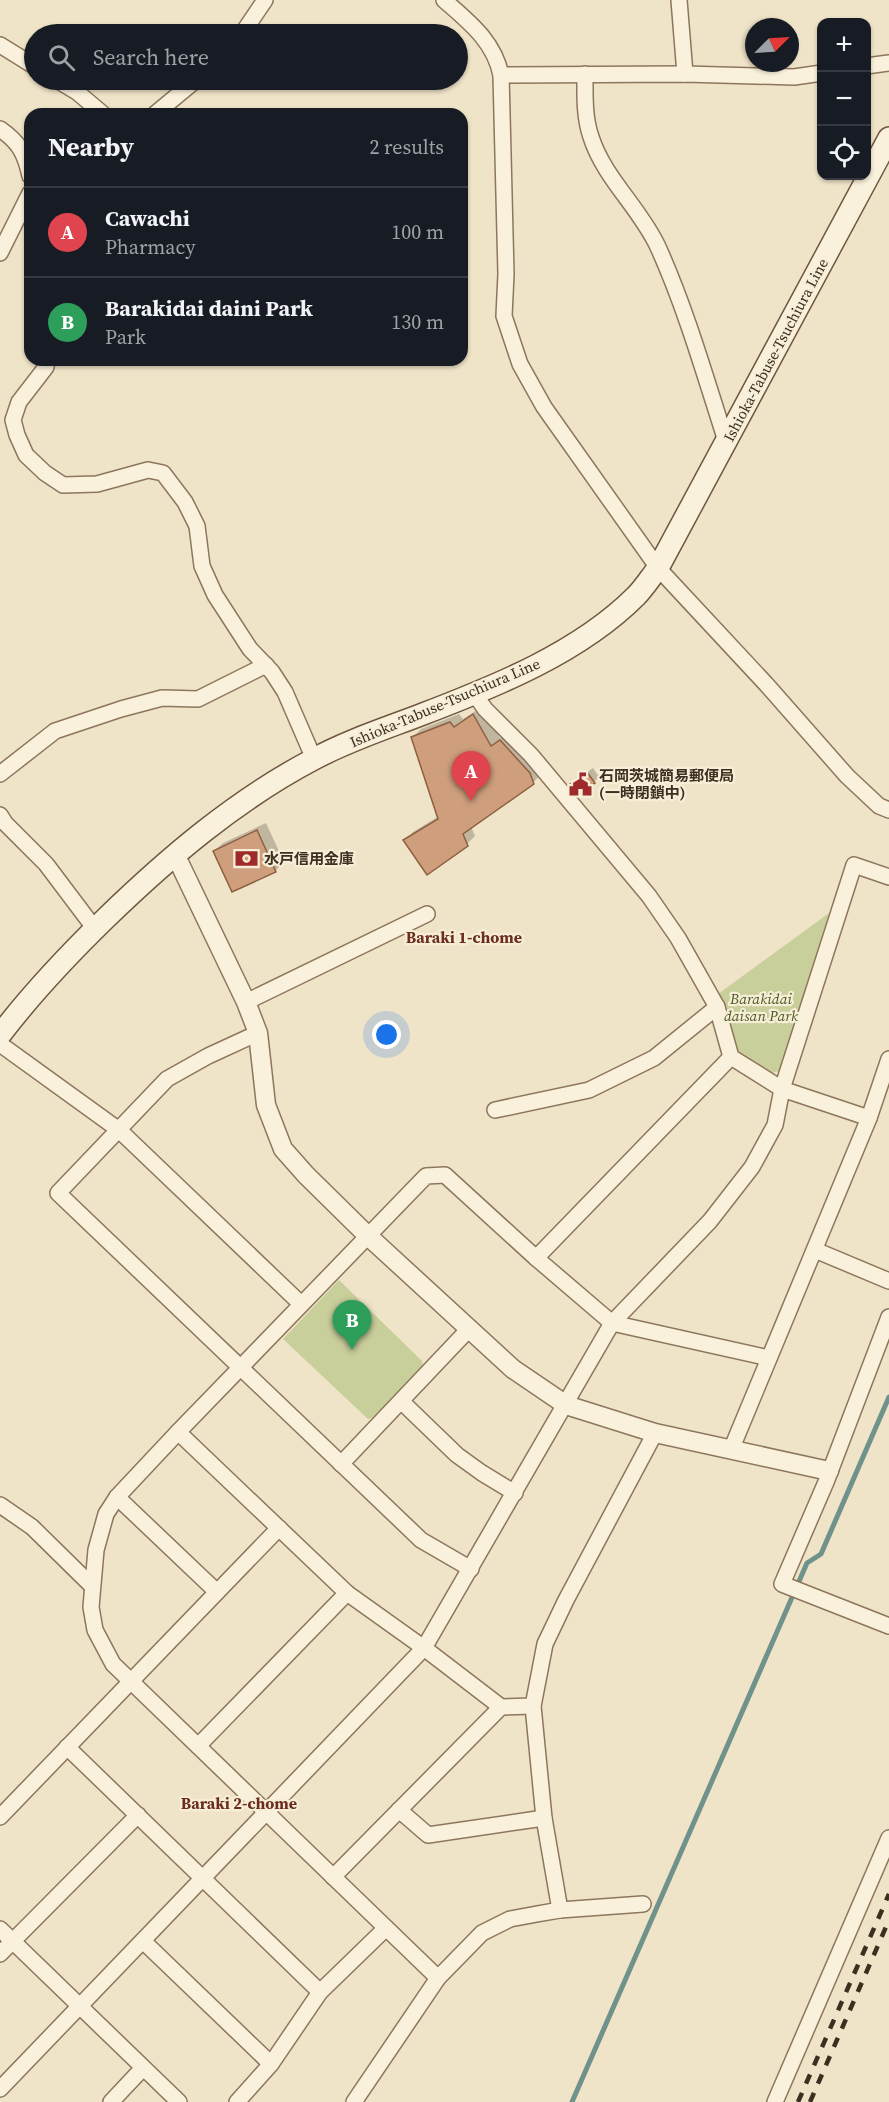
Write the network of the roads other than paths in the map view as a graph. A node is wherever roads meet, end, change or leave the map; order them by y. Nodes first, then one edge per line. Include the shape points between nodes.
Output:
1 (265, 0) edge
2 (444, 0) edge
3 (679, 0) edge
4 (249, 24) edge
5 (0, 45) edge
6 (24, 60) edge
7 (889, 63) edge
8 (871, 65) edge
9 (585, 74) junction
10 (685, 74) junction
11 (817, 74) edge
12 (501, 75) junction
13 (74, 90) edge
14 (184, 90) edge
15 (97, 108) edge
16 (162, 108) edge
17 (0, 129) edge
18 (889, 138) edge
19 (24, 155) edge
20 (24, 205) edge
21 (0, 253) edge
22 (46, 366) edge
23 (726, 441) junction
24 (658, 568) junction
25 (266, 665) junction
26 (474, 693) junction
27 (314, 759) junction
28 (0, 774) edge
29 (889, 810) edge
30 (0, 816) edge
31 (175, 854) junction
32 (889, 877) edge
33 (427, 914) dead end
34 (95, 929) junction
35 (246, 1002) junction
36 (717, 1007) junction
37 (258, 1033) junction
38 (0, 1035) edge
39 (0, 1044) edge
40 (731, 1057) junction
41 (889, 1059) edge
42 (782, 1089) junction
43 (495, 1110) dead end
44 (869, 1118) junction
45 (119, 1130) junction
46 (368, 1235) junction
47 (814, 1250) junction
48 (536, 1258) junction
49 (889, 1281) edge
50 (301, 1304) junction
51 (889, 1317) edge
52 (612, 1323) junction
53 (469, 1329) junction
54 (769, 1358) junction
55 (240, 1368) junction
56 (401, 1401) junction
57 (566, 1405) junction
58 (178, 1432) junction
59 (655, 1433) junction
60 (731, 1450) junction
61 (341, 1464) junction
62 (829, 1471) junction
63 (515, 1493) junction
64 (117, 1497) junction
65 (0, 1505) edge
66 (279, 1528) junction
67 (471, 1569) junction
68 (92, 1586) junction
69 (217, 1592) junction
70 (347, 1593) junction
71 (889, 1626) edge
72 (424, 1648) junction
73 (131, 1681) junction
74 (533, 1706) junction
75 (501, 1707) junction
76 (198, 1746) junction
77 (68, 1747) junction
78 (3, 1808) edge
79 (399, 1810) junction
80 (266, 1812) junction
81 (138, 1815) junction
82 (544, 1818) junction
83 (889, 1838) edge
84 (203, 1878) junction
85 (333, 1878) junction
86 (643, 1904) dead end
87 (560, 1910) junction
88 (386, 1928) junction
89 (0, 1929) edge
90 (13, 1941) junction
91 (143, 1941) junction
92 (0, 1954) edge
93 (438, 1978) junction
94 (320, 1992) junction
95 (80, 2006) junction
96 (271, 2064) junction
97 (143, 2068) junction
98 (0, 2089) edge
99 (111, 2102) edge
100 (179, 2102) edge
101 (237, 2102) edge
102 (354, 2102) edge
103 (775, 2102) edge

1 - 4 street
2 - 12 street via 481,34 498,59
3 - 10 street
5 - 6 street
7 - 8 street
9 - 10 street
9 - 12 street
9 - 23 street via 586,120 591,139 656,243
10 - 11 street via 794,77
12 - 24 street via 504,316 520,364 544,407
13 - 15 street
14 - 16 street
17 - 19 street via 14,139
18 - 23 main road, Ishioka-Tabuse-Tsuchiura Line
20 - 21 street
22 - 25 street via 19,402 13,420 26,455 63,485 97,484 148,470 163,473 197,526 202,566 215,595 250,649
23 - 24 main road, Ishioka-Tabuse-Tsuchiura Line
24 - 26 main road, Ishioka-Tabuse-Tsuchiura Line via 637,595 583,637 543,663
24 - 29 street via 847,776 879,806
25 - 27 street via 285,692
25 - 28 street via 198,699 162,698 55,731
26 - 27 main road, Ishioka-Tabuse-Tsuchiura Line
26 - 36 street via 649,896
27 - 31 main road, Ishioka-Tabuse-Tsuchiura Line via 215,822
30 - 34 street via 46,864
31 - 34 main road, Ishioka-Tabuse-Tsuchiura Line
31 - 35 street
32 - 42 street via 854,865
33 - 35 street
34 - 38 main road, Ishioka-Tabuse-Tsuchiura Line
35 - 37 street
36 - 40 street
36 - 43 street via 654,1058 590,1090
37 - 45 street via 167,1079
37 - 46 street via 266,1104 283,1149
39 - 45 street
40 - 42 street
40 - 48 street
41 - 44 street
42 - 44 street
42 - 52 street via 775,1125 752,1167 710,1221
44 - 47 street
45 - 50 street
45 - 55 street via 58,1193
46 - 48 street via 426,1176 445,1175
46 - 50 street
46 - 53 street
47 - 49 street
47 - 54 street
48 - 52 street
50 - 55 street
51 - 62 street
52 - 54 street
52 - 57 street
53 - 56 street
53 - 57 street via 513,1369
54 - 60 street
55 - 58 street
55 - 61 street
56 - 61 street
56 - 63 street via 457,1455
57 - 59 street
57 - 63 street
58 - 64 street
58 - 66 street
59 - 60 street
59 - 74 street via 545,1644
60 - 62 street
61 - 67 street via 421,1540
62 - 71 street via 782,1584
63 - 67 street
64 - 68 street via 106,1514
64 - 69 street
65 - 68 street via 32,1527
66 - 69 street
66 - 70 street
67 - 72 street
68 - 73 street via 95,1630 113,1664
69 - 73 street
70 - 72 street
70 - 76 street
72 - 75 street
72 - 80 street
73 - 76 street
73 - 77 street
74 - 75 street
74 - 82 street
75 - 79 street
76 - 80 street
77 - 78 street
77 - 81 street
79 - 82 street via 428,1835
79 - 85 street
80 - 84 street
80 - 85 street
81 - 84 street
81 - 90 street
82 - 87 street
83 - 103 street
84 - 91 street
84 - 94 street
85 - 88 street
86 - 87 street
87 - 93 street via 510,1919 482,1933
88 - 93 street
88 - 94 street
89 - 90 street
90 - 92 street
90 - 95 street
91 - 95 street
91 - 96 street
93 - 102 street
94 - 96 street
95 - 97 street
95 - 98 street
96 - 101 street
97 - 99 street
97 - 100 street

